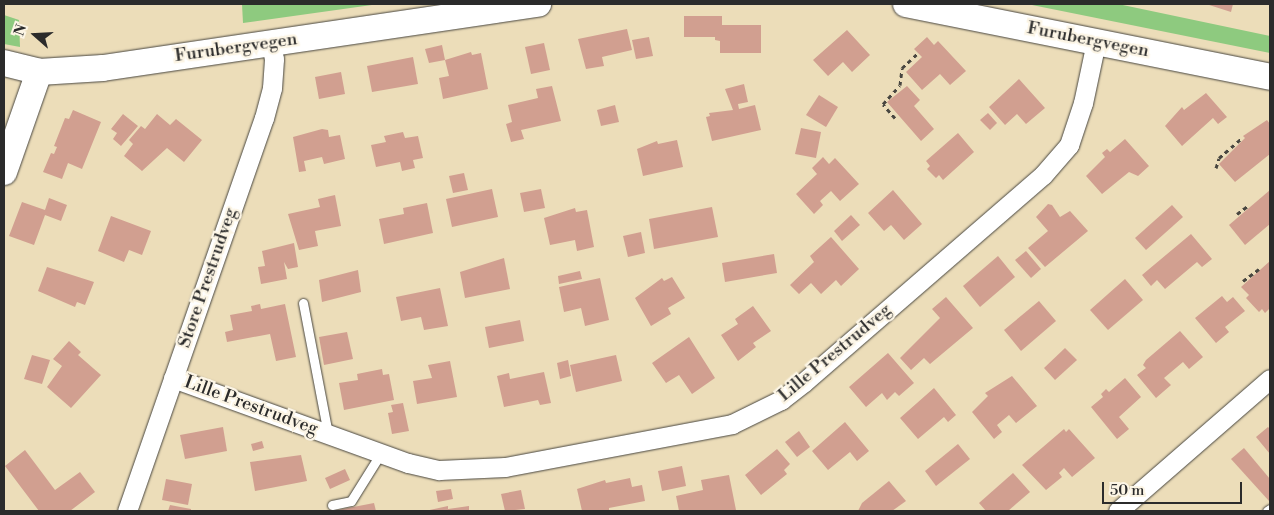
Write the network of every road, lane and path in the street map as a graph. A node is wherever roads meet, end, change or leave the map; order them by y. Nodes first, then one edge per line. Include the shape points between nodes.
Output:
1 (538, 4) edge
2 (906, 4) edge
3 (1096, 42) junction
4 (271, 43) junction
5 (917, 54) dead end
6 (4, 63) edge
7 (39, 72) junction
8 (1270, 77) edge
9 (895, 118) dead end
10 (1241, 139) dead end
11 (1216, 168) dead end
12 (4, 172) edge
13 (1249, 205) dead end
14 (1238, 214) dead end
15 (1258, 269) dead end
16 (1242, 280) dead end
17 (303, 303) dead end
18 (173, 378) junction
19 (1270, 380) edge
20 (328, 434) junction
21 (381, 453) junction
22 (332, 505) dead end
23 (1126, 509) edge
24 (1270, 509) edge
25 (127, 511) edge
26 (1267, 511) edge

1 - 4 main road, Furubergvegen
2 - 3 main road, Furubergvegen
3 - 8 main road, Furubergvegen
3 - 21 street, Lille Prestrudveg via 1083,103 1069,145 1043,175 781,400 732,424 505,467 439,470
4 - 7 main road, Furubergvegen via 103,68
4 - 18 street, Store Prestrudveg via 274,59 272,88 264,118
5 - 9 path via 902,68 900,84 883,104
6 - 7 main road, Furubergvegen
7 - 12 main road
10 - 11 path via 1219,158
13 - 14 path
15 - 16 path
17 - 20 lane, Lille Prestrudveg
18 - 20 street, Lille Prestrudveg
18 - 25 street, Store Prestrudveg
19 - 23 street
20 - 21 street, Lille Prestrudveg
21 - 22 lane via 351,501
24 - 26 lane

